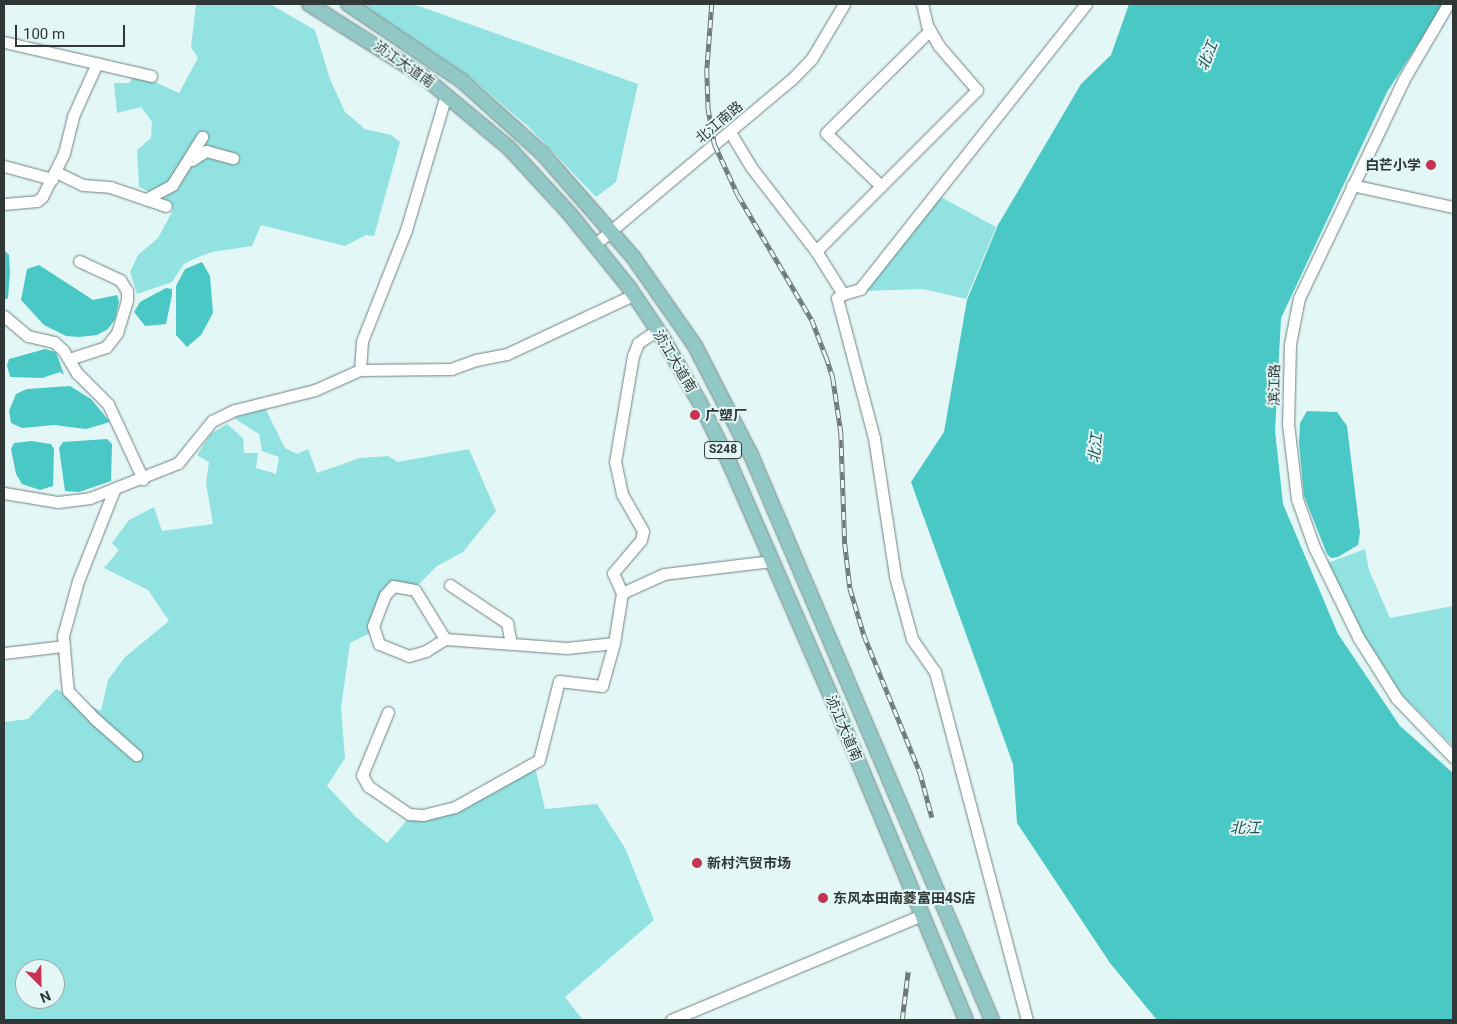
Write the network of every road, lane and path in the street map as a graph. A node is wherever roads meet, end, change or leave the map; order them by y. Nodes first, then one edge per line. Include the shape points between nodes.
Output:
1 (309, 4) edge
2 (348, 4) edge
3 (844, 4) edge
4 (922, 4) edge
5 (1086, 4) edge
6 (1448, 4) edge
7 (930, 30) junction
8 (4, 42) edge
9 (97, 63) junction
10 (151, 76) dead end
11 (446, 95) junction
12 (730, 132) junction
13 (202, 138) dead end
14 (234, 158) dead end
15 (4, 166) edge
16 (183, 168) junction
17 (54, 176) junction
18 (1352, 185) junction
19 (881, 186) junction
20 (146, 199) junction
21 (4, 204) edge
22 (166, 206) dead end
23 (1453, 207) edge
24 (611, 231) junction
25 (594, 245) junction
26 (816, 251) junction
27 (79, 261) dead end
28 (843, 294) junction
29 (634, 295) junction
30 (4, 316) edge
31 (657, 330) junction
32 (70, 359) junction
33 (360, 370) junction
34 (143, 479) junction
35 (114, 490) junction
36 (4, 493) edge
37 (772, 562) junction
38 (450, 585) dead end
39 (622, 593) junction
40 (445, 639) junction
41 (614, 643) junction
42 (511, 644) junction
43 (64, 646) junction
44 (4, 653) edge
45 (388, 712) dead end
46 (136, 755) dead end
47 (1453, 757) edge
48 (943, 906) junction
49 (922, 915) junction
50 (670, 1020) edge
51 (966, 1020) edge
52 (992, 1020) edge
53 (1027, 1020) edge

1 - 11 main road, 浈江大道南 / S248 via 391,54
2 - 24 main road, 浈江大道南 / S248 via 404,39 476,93 553,164
3 - 12 street, 北江南路 via 812,58
4 - 7 street
5 - 28 street via 860,289
6 - 18 street, 滨江路 via 1406,76
7 - 19 street via 978,90
7 - 19 street via 826,133
8 - 9 street
9 - 10 street
9 - 17 street via 73,116 67,145
11 - 25 main road, 浈江大道南 / S248 via 541,180
11 - 33 street via 409,221 362,341
12 - 24 street, 北江南路
12 - 26 street via 774,200
13 - 16 street
14 - 16 street via 206,151
15 - 17 street
16 - 20 street via 172,185
17 - 20 street via 83,185 110,187
17 - 21 street via 37,201
18 - 23 street
18 - 47 street, 滨江路 via 1293,313 1288,424 1297,499 1314,547 1358,637 1397,699
19 - 26 street
20 - 22 street
24 - 25 street, 北江南路
24 - 48 main road, 浈江大道南 / S248 via 680,323 735,421
25 - 29 main road, 浈江大道南 / S248
26 - 28 street
27 - 32 street via 116,277 125,287 127,300 117,333 106,347
28 - 53 street via 837,298 874,438 895,576 912,640 934,672
29 - 31 main road, 浈江大道南 / S248
29 - 33 street via 516,351 451,370
30 - 32 street via 28,336 54,342
31 - 37 main road, 浈江大道南 / S248 via 700,403
31 - 39 street via 638,343 633,356 615,462 622,494 643,531 641,540 613,573
32 - 34 street via 77,373 108,404
33 - 34 street via 315,390 246,406 221,416 205,428 178,463
34 - 35 street
35 - 36 street via 90,498 58,502
35 - 43 street via 78,581 63,636
37 - 39 street via 664,574
37 - 49 main road, 浈江大道南 / S248
38 - 42 street via 506,623
39 - 41 street
40 - 40 street via 415,590 393,586 385,595 374,626 379,644 409,656 426,651
40 - 42 street
41 - 42 street via 567,648
41 - 45 street via 602,686 559,681 539,760 471,801 439,813 402,812 364,780 362,775
43 - 44 street
43 - 46 street via 68,691 95,720
48 - 49 main road
48 - 52 main road, 浈江大道南 / S248
49 - 50 street
49 - 51 main road, 浈江大道南 / S248

